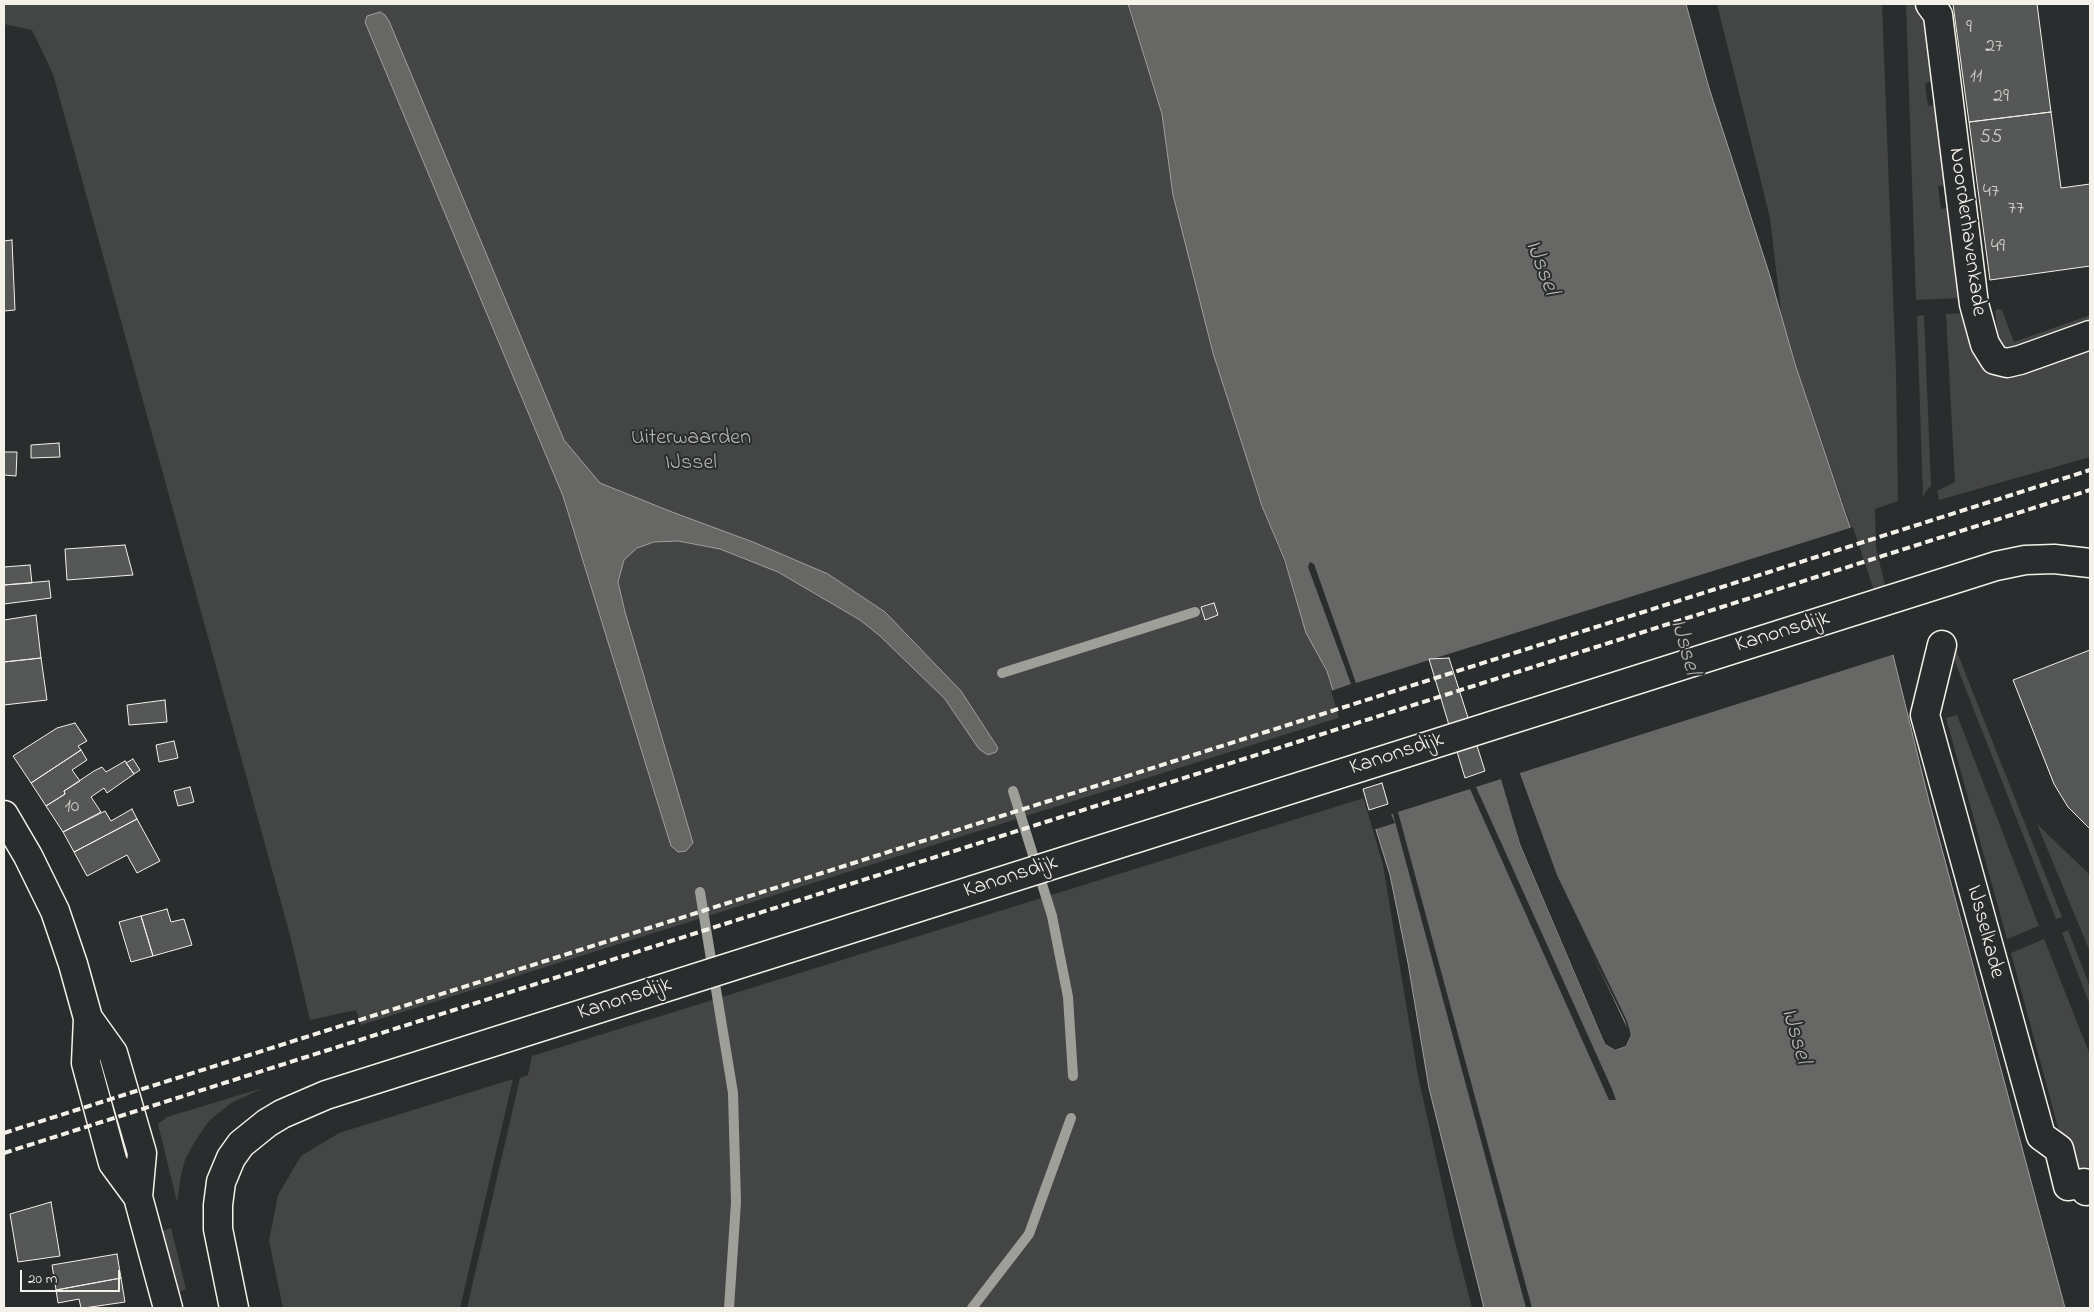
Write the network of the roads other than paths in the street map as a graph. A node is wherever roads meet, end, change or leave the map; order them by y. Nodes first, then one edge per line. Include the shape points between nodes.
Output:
1 (1930, 4) edge
2 (2090, 335) edge
3 (2090, 563) edge
4 (1942, 645) dead end
5 (4, 815) edge
6 (2089, 1196) edge
7 (168, 1308) edge
8 (234, 1308) edge

1 - 2 street, Noorderhavenkade via 1938,15 1974,304 1985,344 1994,360 2007,363
3 - 8 street, Kanonsdijk via 2025,560 1954,579 326,1095 267,1123 241,1144 231,1158 222,1182 218,1229
4 - 6 street, IJsselkade via 1925,715 2041,1136 2058,1150 2068,1186 2084,1183
5 - 7 street via 55,911 88,1018 113,1053 142,1152 138,1196

